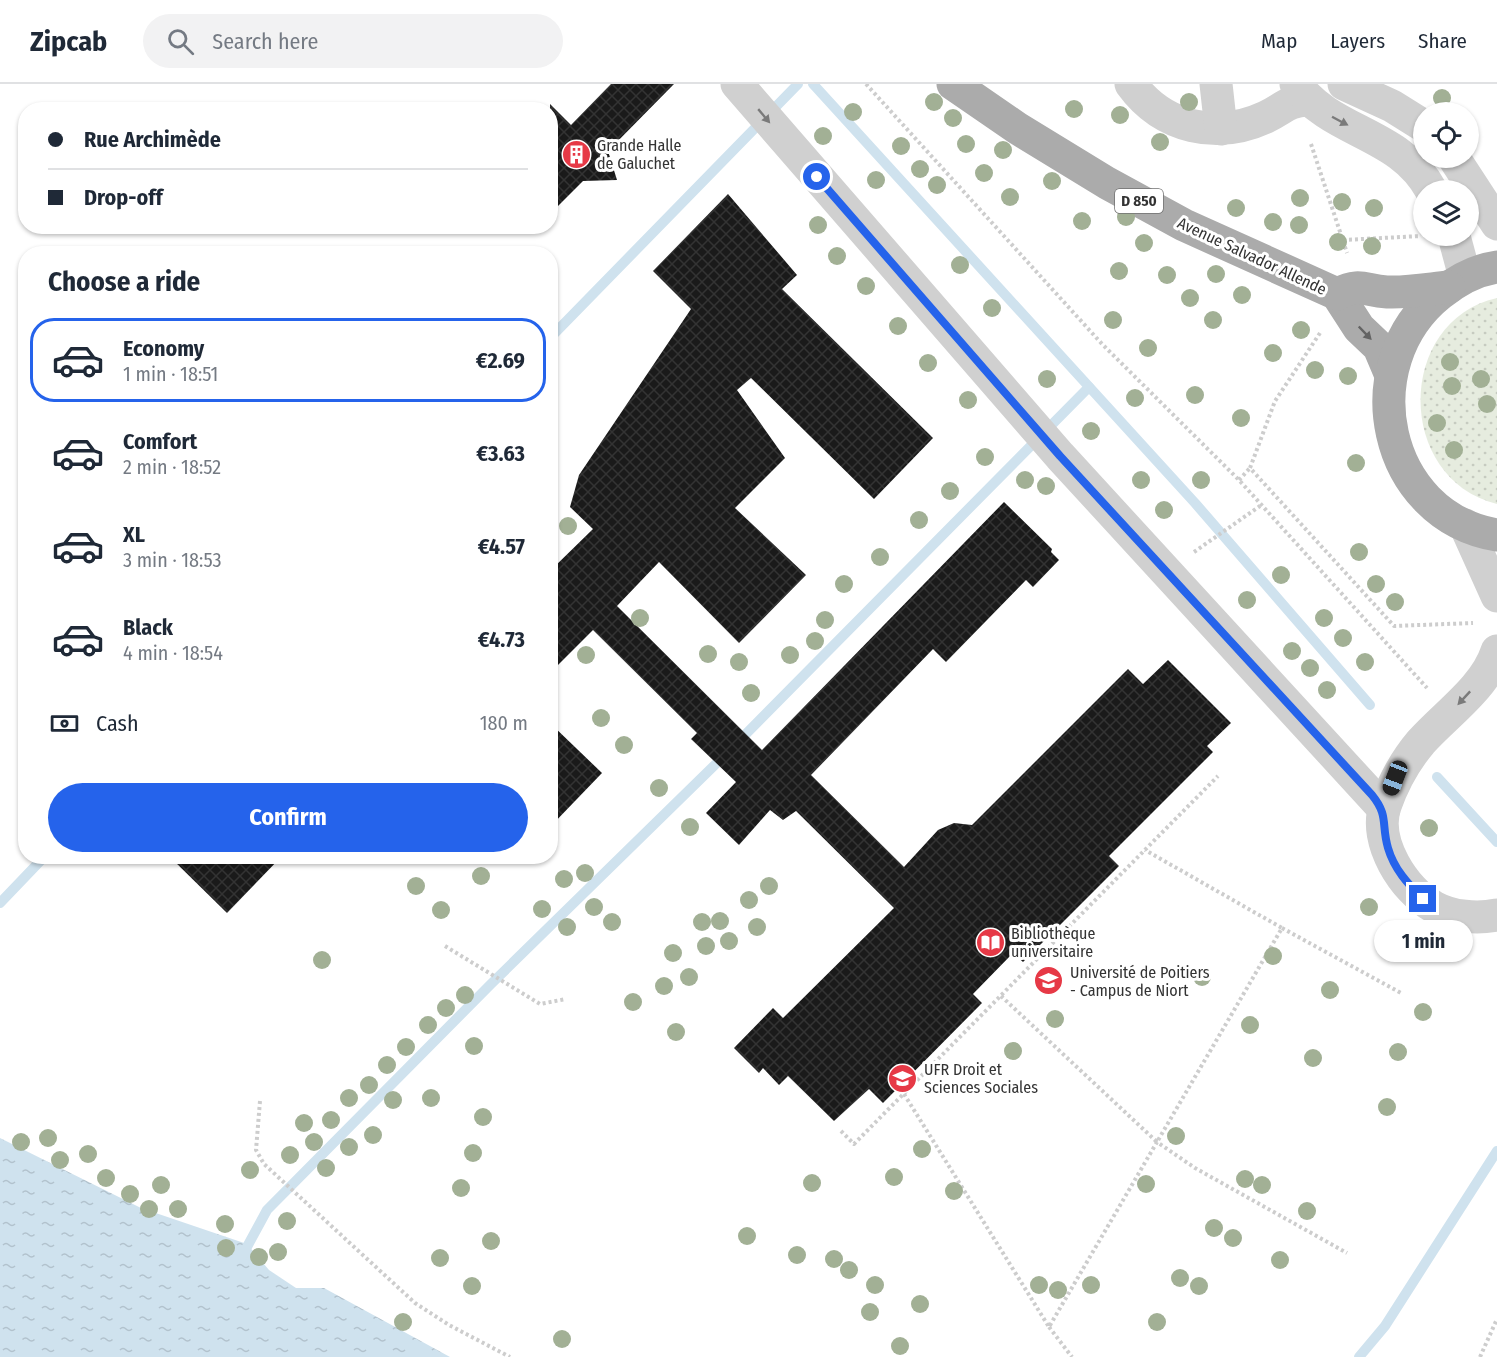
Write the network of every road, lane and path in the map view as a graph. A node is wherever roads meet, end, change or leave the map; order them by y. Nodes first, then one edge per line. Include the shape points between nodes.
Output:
1 (866, 84) edge
2 (953, 84) edge
3 (1131, 84) edge
4 (1216, 84) edge
5 (1344, 84) edge
6 (740, 87) edge
7 (1302, 92) edge
8 (1413, 119) edge
9 (1221, 129) junction
10 (1461, 168) edge
11 (1426, 180) edge
12 (1497, 224) edge
13 (1413, 237) edge
14 (1342, 240) junction
15 (1455, 246) edge
16 (1497, 267) edge
17 (1457, 282) junction
18 (1337, 294) junction
19 (1390, 373) junction
20 (1250, 468) junction
21 (1239, 480) junction
22 (1260, 506) junction
23 (1466, 525) junction
24 (1497, 535) edge
25 (1189, 555) dead end
26 (1497, 596) edge
27 (1468, 623) dead end
28 (1497, 651) edge
29 (1429, 690) dead end
30 (1218, 776) dead end
31 (1384, 809) junction
32 (1145, 850) junction
33 (1497, 915) edge
34 (1282, 928) junction
35 (445, 946) dead end
36 (1401, 993) dead end
37 (1001, 996) junction
38 (566, 999) dead end
39 (904, 1094) junction
40 (260, 1101) dead end
41 (841, 1131) dead end
42 (1157, 1142) junction
43 (1347, 1253) dead end
44 (1497, 1318) edge
45 (1049, 1327) junction
46 (510, 1357) edge
47 (1072, 1357) edge
48 (1480, 1357) edge

1 - 21 path via 1102,344
2 - 18 main road, Avenue Salvador Allende / D 850 via 1017,129 1107,183 1184,225
3 - 9 street via 1156,111 1200,129
4 - 9 street
5 - 8 street
6 -> 31 street via 1060,456
7 - 9 street via 1268,117
7 -> 11 street via 1322,110 1401,153
7 - 14 path via 1306,130
10 - 12 street
13 - 14 path
14 - 18 path via 1353,269
15 - 17 street
16 - 17 main road
17 - 18 main road, Avenue Salvador Allende via 1386,292 1364,286
17 - 19 main road via 1428,303 1411,324
18 -> 19 main road, Avenue Salvador Allende via 1359,328 1379,347
18 - 20 path via 1320,335 1275,401
19 - 23 main road via 1389,425 1396,450 1424,494 1443,512
20 - 21 path
20 - 27 path via 1394,626
21 - 22 path
22 - 25 path
22 - 29 path
23 - 24 main road
23 - 26 street
28 -> 31 street via 1476,686 1420,743 1395,778
30 - 32 path
31 - 33 street via 1383,827 1392,861 1423,899 1448,913
32 - 34 path
32 - 37 path
34 - 36 path
34 - 42 path
35 - 38 path via 540,1004
37 - 39 path
37 - 42 path
39 - 41 path via 854,1144
39 - 45 path
40 - 46 path via 256,1150 264,1164 415,1303
42 - 43 path via 1195,1168
42 - 45 path
44 - 48 path
45 - 47 path

